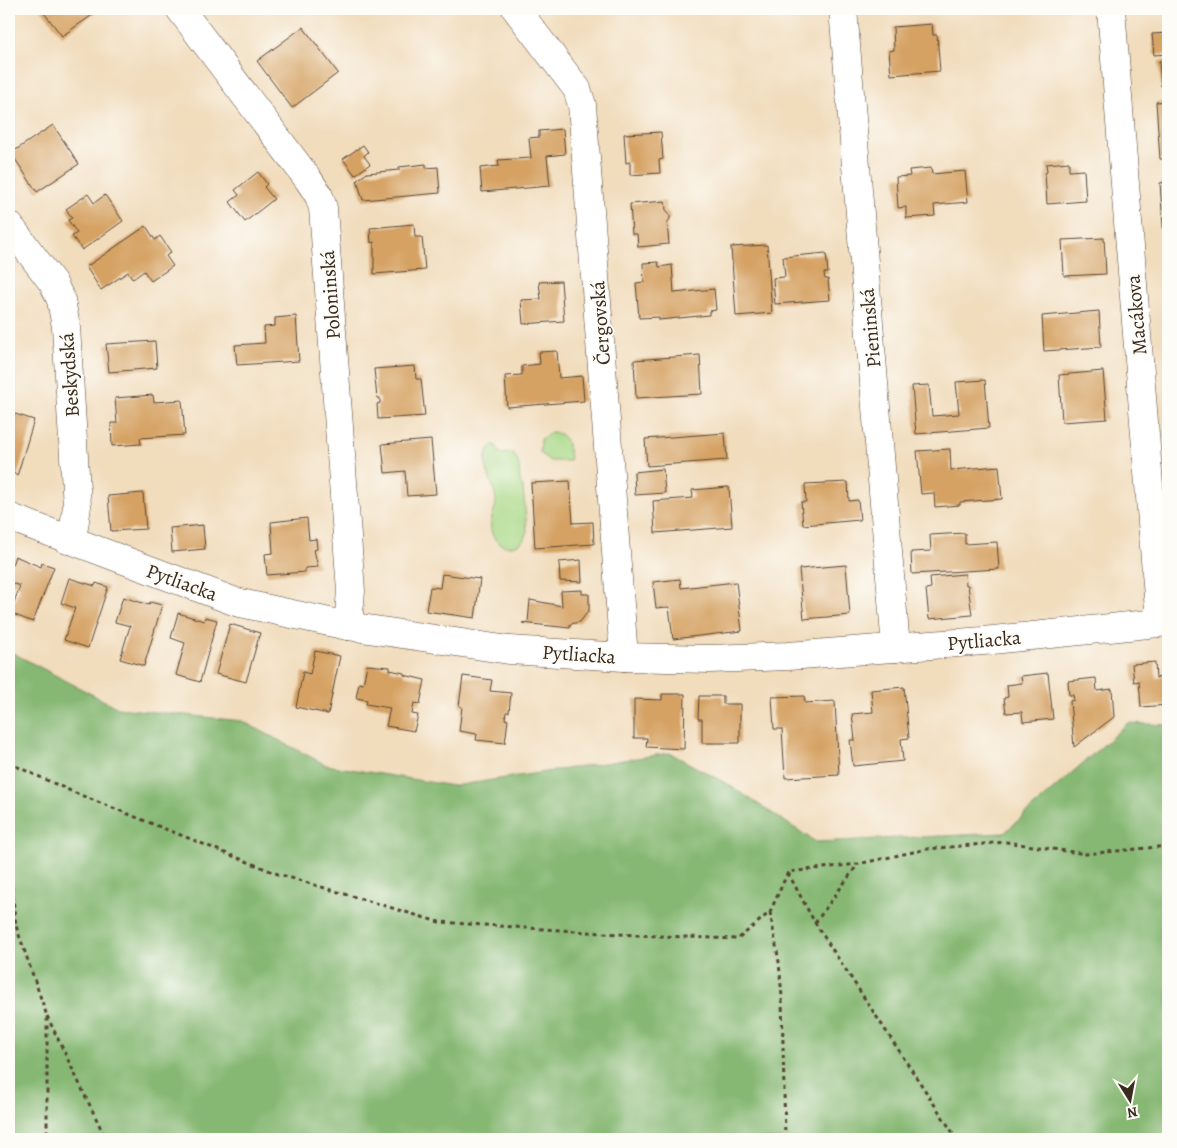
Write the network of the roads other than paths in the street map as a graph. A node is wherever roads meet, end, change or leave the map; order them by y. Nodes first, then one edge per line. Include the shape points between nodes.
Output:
1 (180, 9) edge
2 (516, 9) edge
3 (843, 9) edge
4 (1111, 9) edge
5 (9, 225) edge
6 (9, 517) edge
7 (68, 540) junction
8 (1164, 622) edge
9 (348, 626) junction
10 (896, 648) junction
11 (624, 657) junction

1 - 9 street, Poloninská via 308,179 323,208 351,590
2 - 11 street, Čergovská via 577,89 582,104
3 - 10 street, Pieninská
4 - 8 street, Macákova
5 - 7 street, Beskydská via 53,283 61,300 66,327 77,506
6 - 7 street, Pytliacka
7 - 9 street, Pytliacka via 236,602
8 - 10 street, Pytliacka
9 - 11 street, Pytliacka via 509,650
10 - 11 street, Pytliacka via 729,659

